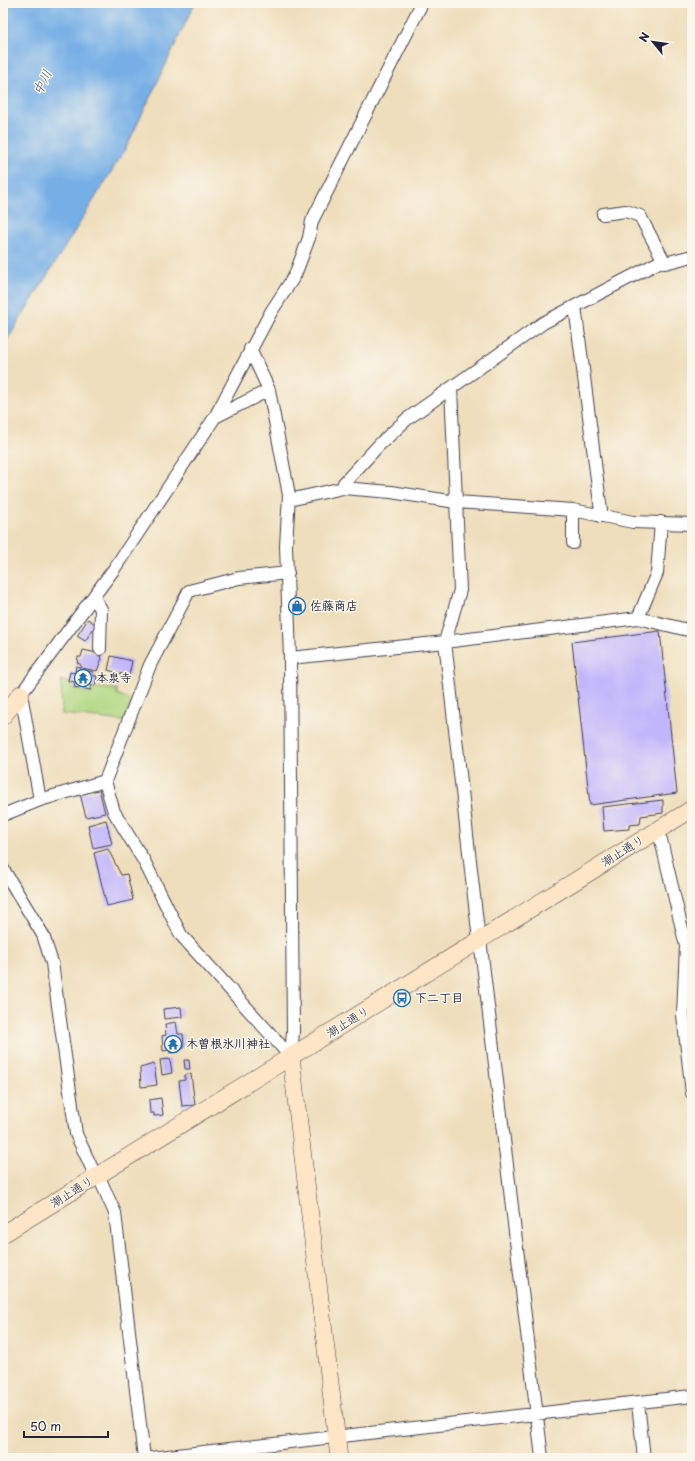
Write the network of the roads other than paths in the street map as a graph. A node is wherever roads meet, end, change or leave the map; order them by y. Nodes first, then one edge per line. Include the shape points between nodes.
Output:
1 (422, 3) edge
2 (603, 214) dead end
3 (692, 256) edge
4 (663, 260) junction
5 (575, 306) junction
6 (250, 349) junction
7 (451, 388) junction
8 (269, 390) junction
9 (215, 417) junction
10 (343, 488) junction
11 (289, 500) junction
12 (456, 502) junction
13 (573, 510) junction
14 (600, 516) junction
15 (661, 522) junction
16 (692, 524) edge
17 (573, 543) dead end
18 (288, 573) junction
19 (94, 598) junction
20 (638, 618) junction
21 (692, 631) edge
22 (445, 642) junction
23 (100, 649) dead end
24 (290, 658) junction
25 (21, 694) junction
26 (3, 716) edge
27 (105, 781) junction
28 (40, 800) junction
29 (692, 809) edge
30 (3, 814) edge
31 (656, 832) junction
32 (3, 869) edge
33 (480, 940) junction
34 (689, 1042) edge
35 (291, 1057) junction
36 (692, 1093) edge
37 (97, 1176) junction
38 (3, 1234) edge
39 (692, 1396) edge
40 (638, 1403) junction
41 (537, 1414) junction
42 (336, 1437) junction
43 (144, 1458) edge
44 (151, 1458) edge
45 (339, 1458) edge
46 (542, 1458) edge
47 (644, 1458) edge

1 - 6 street via 312,221 309,238 295,275
2 - 4 street via 626,211 640,216
3 - 4 street via 664,263
4 - 5 street
5 - 7 street via 544,323
5 - 14 street
6 - 8 street
6 - 9 street
7 - 10 street via 396,429 344,483
7 - 12 street
8 - 9 street
8 - 11 street
9 - 19 street
10 - 11 street
10 - 12 street
11 - 18 street via 286,546
12 - 13 street
12 - 22 street via 460,590
13 - 14 street
13 - 17 street
14 - 15 street via 633,522
15 - 16 street
15 - 20 street via 657,573
18 - 24 street
18 - 27 street via 239,578 189,590 150,665
19 - 23 street via 101,609
19 - 25 street
20 - 21 street
20 - 22 street
22 - 24 street
22 - 33 street
24 - 35 street via 293,1030
25 - 26 street
25 - 28 street
27 - 28 street
27 - 35 street via 114,812 144,861 181,935
28 - 30 street
29 - 31 street, 潮止通り
31 - 33 street, 潮止通り
31 - 34 street via 661,840 686,946 683,1015
32 - 37 street via 43,935 52,963 76,1134
33 - 35 street, 潮止通り
33 - 41 street
34 - 36 street
35 - 37 street, 潮止通り
35 - 42 street
37 - 38 street, 潮止通り
37 - 43 street via 115,1213
39 - 40 street
40 - 41 street
40 - 47 street
41 - 42 street
41 - 46 street
42 - 44 street
42 - 45 street

